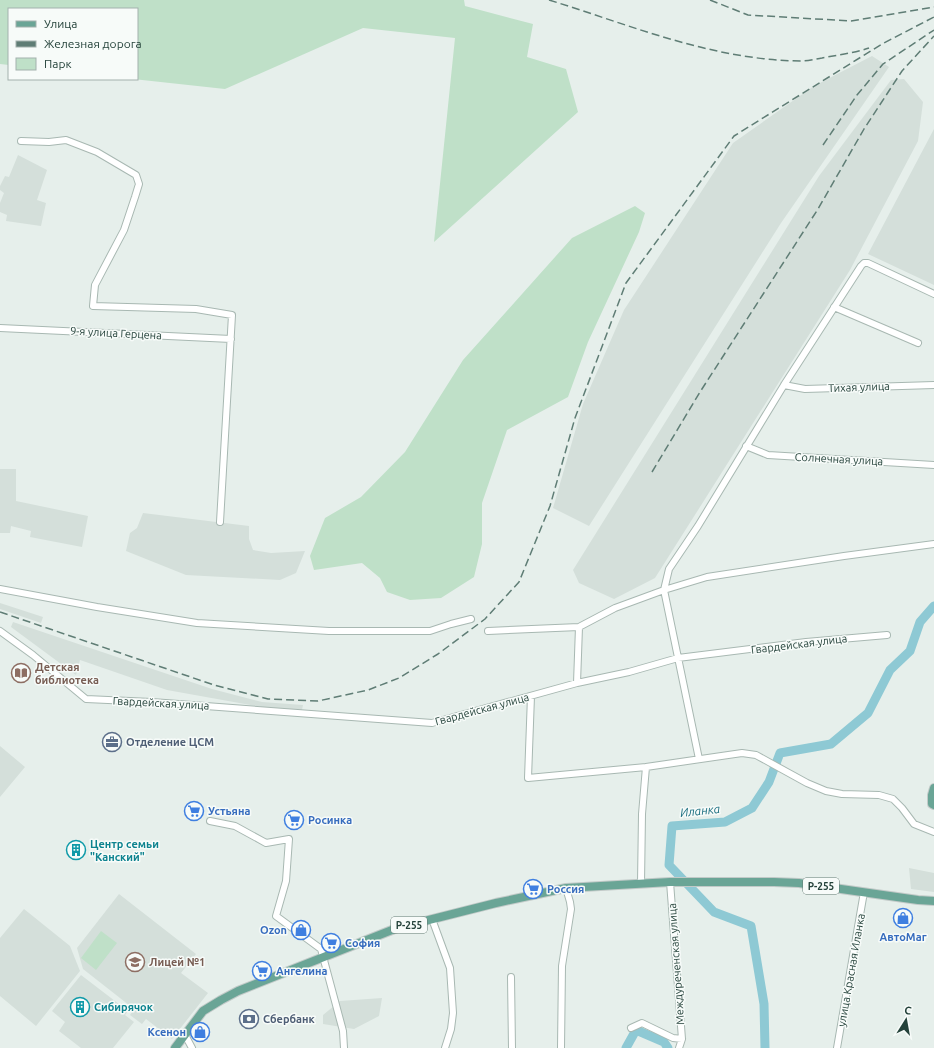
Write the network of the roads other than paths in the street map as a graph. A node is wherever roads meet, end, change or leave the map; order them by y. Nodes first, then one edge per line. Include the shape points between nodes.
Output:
1 (21, 141) dead end
2 (934, 294) edge
3 (834, 307) junction
4 (0, 328) edge
5 (231, 339) junction
6 (918, 343) dead end
7 (784, 385) junction
8 (934, 385) edge
9 (746, 446) junction
10 (934, 465) edge
11 (220, 522) dead end
12 (934, 544) edge
13 (0, 588) edge
14 (664, 590) junction
15 (471, 619) dead end
16 (580, 627) junction
17 (488, 631) dead end
18 (0, 632) edge
19 (887, 635) dead end
20 (678, 658) junction
21 (577, 683) junction
22 (531, 696) junction
23 (699, 759) junction
24 (646, 767) junction
25 (934, 788) edge
26 (934, 805) edge
27 (210, 821) dead end
28 (934, 832) edge
29 (672, 882) junction
30 (641, 883) junction
31 (566, 888) junction
32 (864, 892) junction
33 (934, 901) edge
34 (432, 919) junction
35 (323, 957) junction
36 (511, 977) dead end
37 (631, 1028) dead end
38 (185, 1035) junction
39 (682, 1039) junction
40 (175, 1048) edge
41 (192, 1048) edge
42 (344, 1048) edge
43 (445, 1048) edge
44 (512, 1048) edge
45 (561, 1048) edge
46 (679, 1048) edge
47 (837, 1048) edge

1 - 5 street via 66,140 97,152 136,175 139,184 124,230 94,285 93,306 196,309 232,315
2 - 3 street via 864,263
3 - 6 street
3 - 7 street
4 - 5 street, 9-я улица Герцена
5 - 11 street
7 - 8 street, Тихая улица via 805,389
7 - 9 street
9 - 10 street, Солнечная улица via 768,455
9 - 14 street via 669,569
12 - 14 street via 707,577
13 - 15 street via 197,623 329,631 430,631
14 - 16 street via 616,608
14 - 20 street
16 - 17 street
16 - 21 street
18 - 22 street, Гвардейская улица via 33,654 86,699 432,723
19 - 20 street, Гвардейская улица
20 - 21 street, Гвардейская улица
20 - 23 street
21 - 22 street, Гвардейская улица
22 - 24 street via 528,778
23 - 24 street
23 - 28 street via 742,752 756,756 826,791 879,795 893,799 914,824
24 - 30 street
25 - 26 main road
27 - 35 street via 235,826 266,843 289,839 286,881 276,916 321,949
29 - 30 main road, Р-255
29 - 32 main road, Р-255 via 786,882
29 - 39 street, Междуреченская улица
30 - 31 main road, Р-255
31 - 34 main road, Р-255
31 - 45 street via 571,909 562,966
32 - 33 main road, Р-255
32 - 47 street, улица Красная Иланка
34 - 35 main road, Р-255 via 398,928
34 - 43 street via 450,968 454,1013
35 - 38 main road, Р-255 via 238,991 222,1000 203,1011
35 - 42 street via 343,1031
36 - 44 street
37 - 39 street, Междуреченская улица via 642,1023 673,1038
38 - 40 main road, Р-255
38 - 41 street
39 - 46 street

